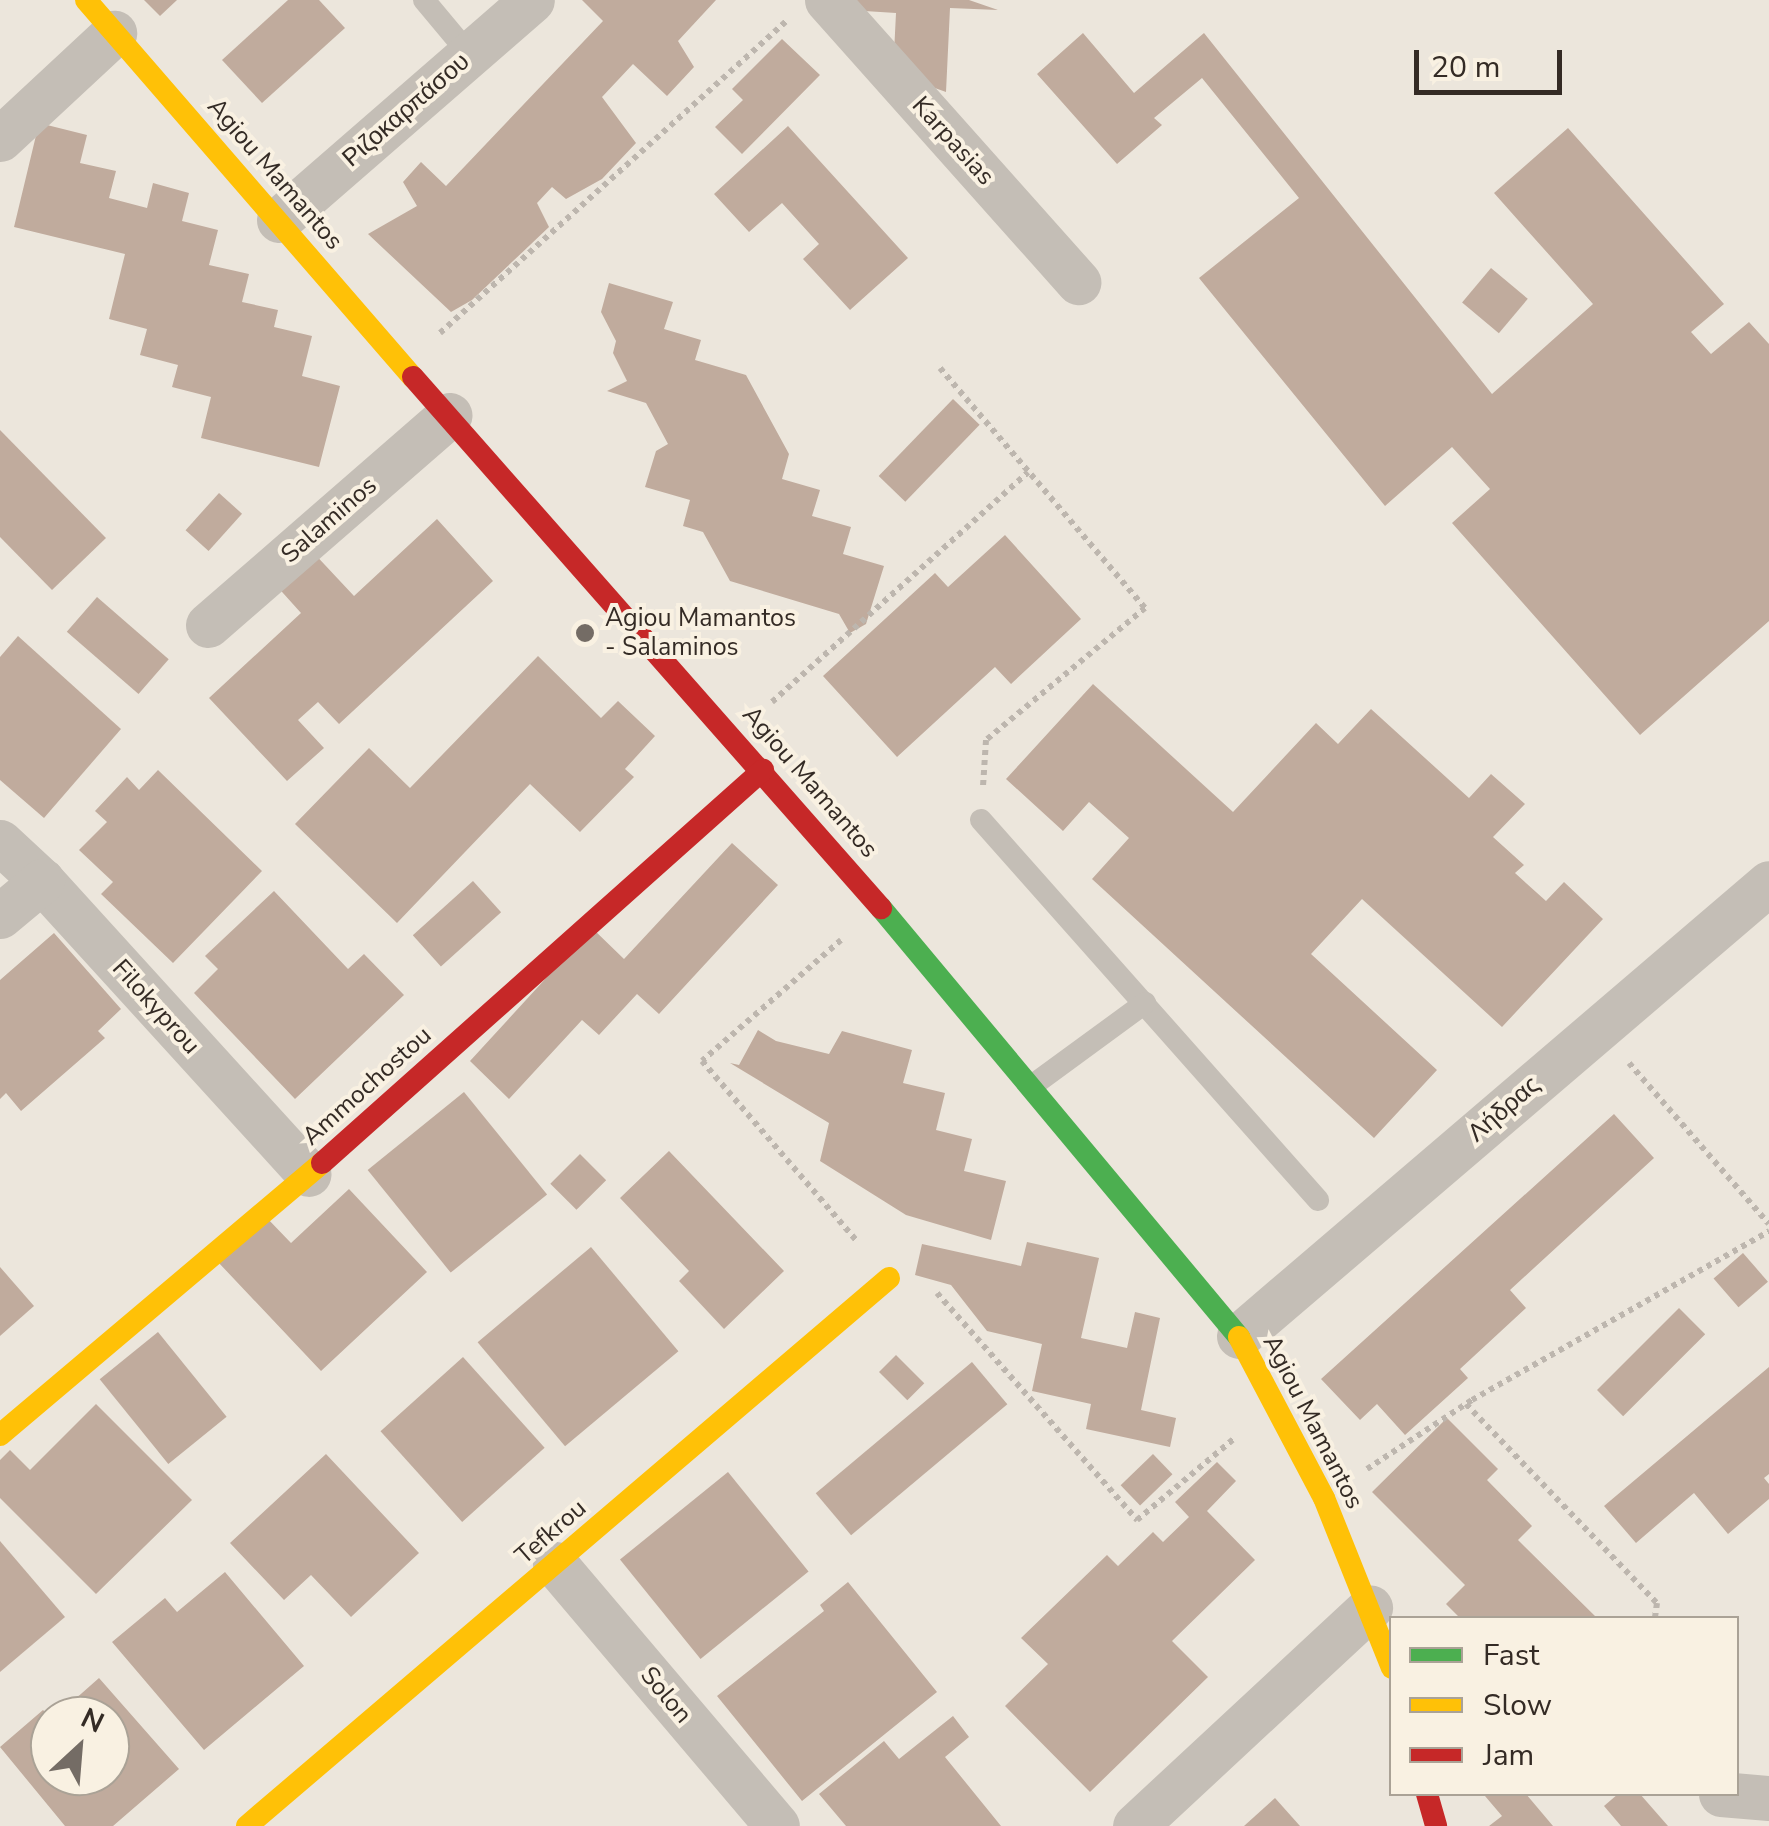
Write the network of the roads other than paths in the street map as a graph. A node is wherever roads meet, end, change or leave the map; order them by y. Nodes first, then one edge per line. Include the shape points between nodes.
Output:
1 (424, 0) edge
2 (532, 0) edge
3 (812, 6) edge
4 (100, 16) edge
5 (470, 54) junction
6 (0, 139) edge
7 (280, 220) junction
8 (1078, 282) dead end
9 (450, 415) junction
10 (208, 624) dead end
11 (763, 770) junction
12 (981, 820) road end
13 (0, 842) edge
14 (42, 881) junction
15 (1769, 882) edge
16 (0, 916) edge
17 (1145, 1003) junction
18 (1033, 1085) junction
19 (308, 1174) junction
20 (1318, 1200) dead end
21 (889, 1278) road end
22 (1239, 1336) junction
23 (0, 1435) edge
24 (555, 1564) junction
25 (1370, 1608) junction
26 (1389, 1660) edge
27 (1428, 1796) edge
28 (1739, 1796) edge
29 (1769, 1798) edge
30 (248, 1826) edge
31 (778, 1826) edge
32 (1135, 1826) edge
33 (1436, 1826) edge

1 - 5 lane
2 - 5 street, Ριζοκαρπάσου
3 - 8 street, Karpasias
4 - 6 street
4 - 7 street, Agiou Mamantos
5 - 7 street, Ριζοκαρπάσου
7 - 9 street, Agiou Mamantos
9 - 10 street, Salaminos
9 - 11 street, Agiou Mamantos
11 - 18 street, Agiou Mamantos
11 - 19 street, Ammochostou
12 - 17 lane
13 - 14 street, Filokyprou
14 - 16 street
14 - 19 street, Filokyprou
15 - 22 street, Λήδρας
17 - 18 lane
17 - 20 lane
18 - 22 street, Agiou Mamantos
19 - 23 street, Ammochostou
21 - 24 street, Tefkrou
22 - 25 street, Agiou Mamantos via 1324,1498
24 - 30 street, Tefkrou
24 - 31 street, Solon
25 - 26 street, Agiou Mamantos
25 - 32 street
27 - 33 street
28 - 29 street

